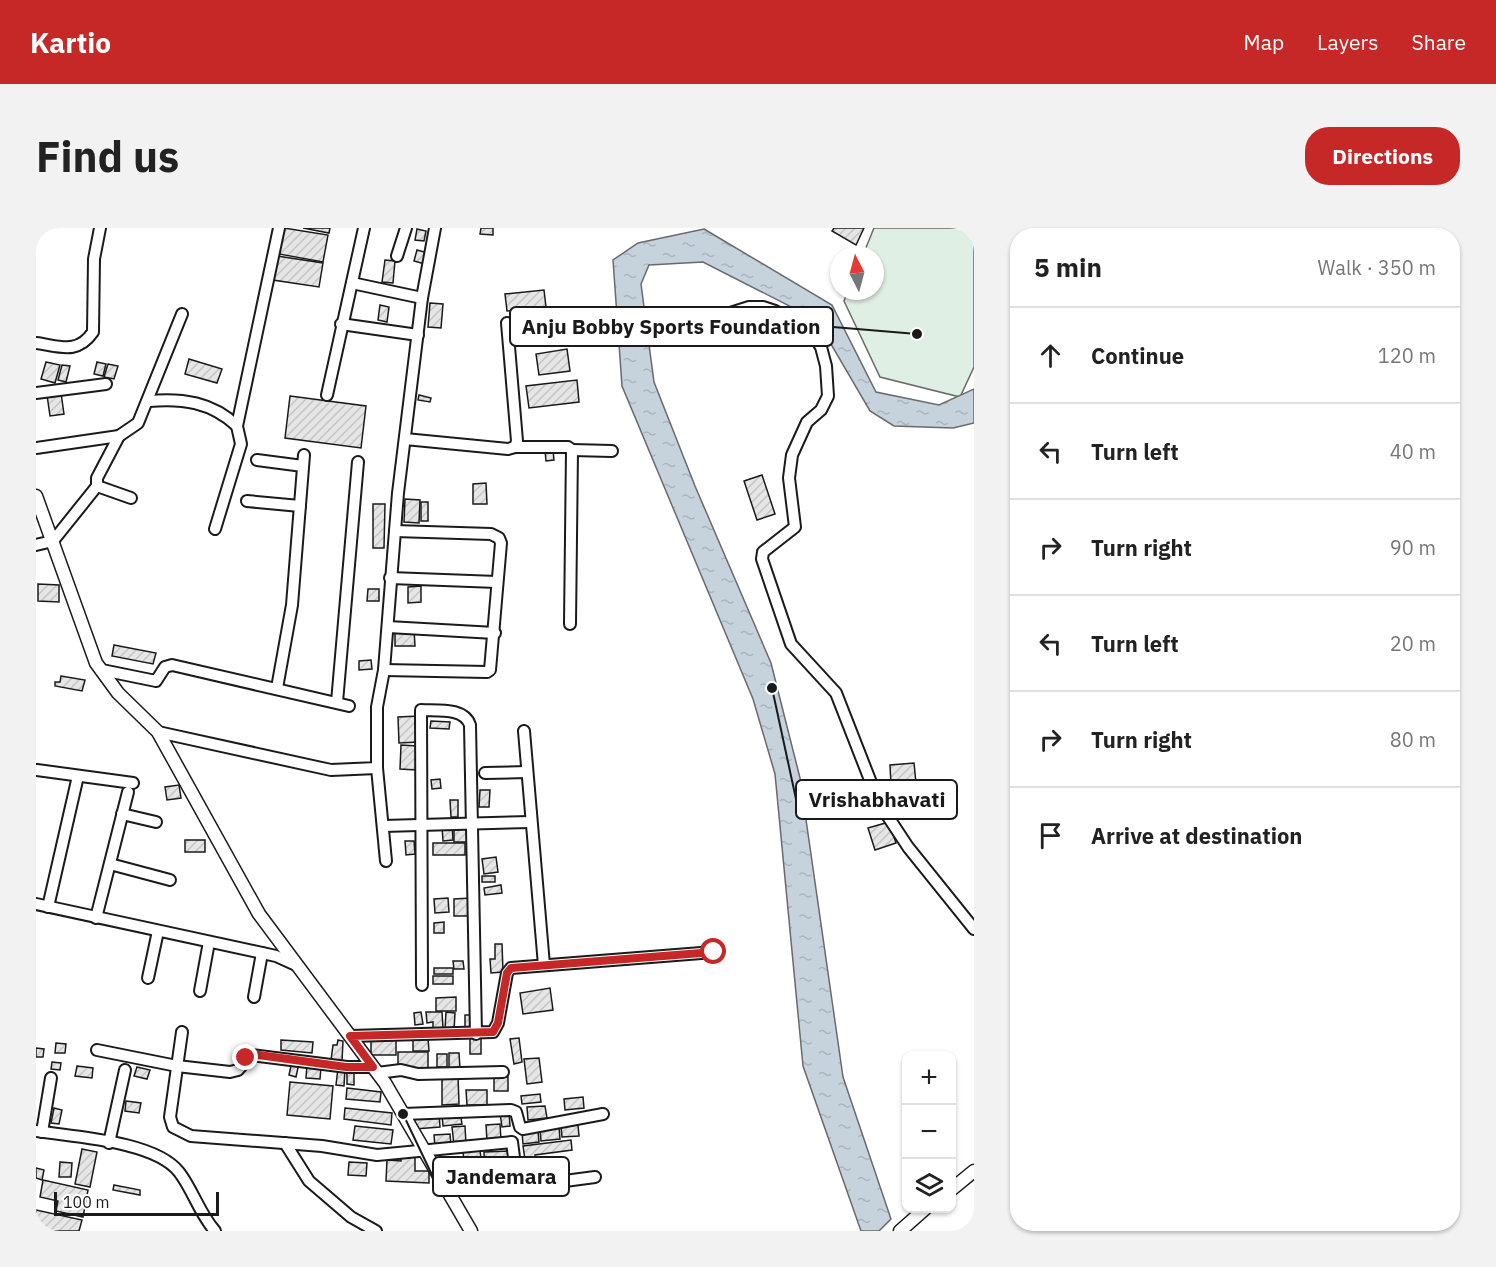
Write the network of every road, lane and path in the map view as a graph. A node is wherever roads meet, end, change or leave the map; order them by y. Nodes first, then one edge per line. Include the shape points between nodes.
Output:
1 (100, 228) edge
2 (279, 228) edge
3 (364, 228) edge
4 (406, 228) edge
5 (435, 228) edge
6 (397, 256) dead end
7 (352, 283) junction
8 (422, 298) junction
9 (182, 314) dead end
10 (685, 317) dead end
11 (507, 323) dead end
12 (341, 324) junction
13 (418, 335) junction
14 (36, 343) edge
15 (106, 384) dead end
16 (36, 393) edge
17 (327, 395) dead end
18 (148, 401) junction
19 (237, 426) junction
20 (119, 436) junction
21 (405, 439) junction
22 (515, 447) junction
23 (36, 448) edge
24 (572, 450) junction
25 (612, 450) dead end
26 (257, 460) dead end
27 (358, 462) dead end
28 (97, 486) junction
29 (36, 496) edge
30 (130, 498) dead end
31 (247, 501) dead end
32 (300, 506) junction
33 (215, 529) dead end
34 (395, 531) junction
35 (53, 541) junction
36 (36, 544) edge
37 (390, 578) junction
38 (497, 582) junction
39 (570, 624) dead end
40 (388, 627) junction
41 (495, 633) junction
42 (102, 670) junction
43 (384, 670) junction
44 (277, 688) junction
45 (337, 702) junction
46 (349, 706) dead end
47 (524, 731) dead end
48 (158, 732) junction
49 (377, 768) junction
50 (38, 770) dead end
51 (485, 772) dead end
52 (527, 772) junction
53 (78, 776) junction
54 (122, 814) junction
55 (156, 822) dead end
56 (473, 822) junction
57 (531, 822) junction
58 (422, 824) junction
59 (382, 826) junction
60 (386, 861) dead end
61 (110, 864) junction
62 (170, 880) dead end
63 (36, 904) edge
64 (48, 907) junction
65 (96, 918) junction
66 (974, 929) edge
67 (158, 931) junction
68 (209, 942) junction
69 (714, 952) dead end
70 (262, 953) junction
71 (544, 965) junction
72 (298, 967) junction
73 (148, 978) dead end
74 (422, 985) dead end
75 (200, 991) dead end
76 (254, 997) dead end
77 (182, 1032) dead end
78 (476, 1034) junction
79 (350, 1036) junction
80 (97, 1050) dead end
81 (177, 1066) junction
82 (125, 1070) dead end
83 (375, 1070) junction
84 (503, 1072) dead end
85 (51, 1078) dead end
86 (403, 1114) junction
87 (603, 1114) dead end
88 (39, 1132) edge
89 (109, 1143) junction
90 (285, 1143) junction
91 (424, 1150) junction
92 (974, 1171) edge
93 (595, 1177) dead end
94 (517, 1181) junction
95 (956, 1184) edge
96 (444, 1185) junction
97 (921, 1213) edge
98 (215, 1231) edge
99 (376, 1231) edge
100 (471, 1231) edge
101 (900, 1231) edge

1 - 14 street via 93,259 93,332 76,348
2 - 19 street
3 - 7 street
4 - 6 street
5 - 8 street
7 - 8 street
7 - 12 street
8 - 13 street
9 - 18 street
10 - 66 street via 763,307 809,329 821,347 828,396 821,410 807,422 792,455 789,478 795,527 764,552 762,559 791,644 836,693 879,803 908,847
11 - 22 street
12 - 13 street
12 - 17 street
13 - 21 street
15 - 16 street
18 - 19 street via 174,399 222,411
18 - 20 street via 138,423
19 - 33 street via 241,444
20 - 23 street
20 - 28 street via 97,478
21 - 22 street
21 - 34 street
22 - 24 street
24 - 25 street
24 - 39 street
26 - 32 street via 304,460
27 - 45 street
28 - 30 street
28 - 35 street
29 - 35 street
31 - 32 street
32 - 44 street via 292,605
34 - 37 street
34 - 38 street via 495,535 501,543
35 - 36 street
35 - 42 street via 96,663
37 - 38 street
37 - 40 street
38 - 41 street
40 - 41 street
40 - 43 street
41 - 43 street via 487,672
42 - 44 street via 156,681 165,667 172,665
42 - 48 street via 118,693
43 - 49 street via 377,706
44 - 45 street
45 - 46 street
47 - 52 street
48 - 49 street via 331,770
48 - 72 street via 259,914
49 - 59 street
50 - 53 street
51 - 52 street
52 - 57 street
53 - 54 street via 130,788
53 - 64 street
54 - 55 street
54 - 61 street
56 - 57 street
56 - 58 street
56 - 58 street via 468,720 457,713 422,710
56 - 78 street
57 - 71 street
58 - 59 street
58 - 74 street
59 - 60 street
61 - 62 street
61 - 65 street
63 - 64 street
64 - 65 street
65 - 67 street
67 - 68 street
67 - 73 street
68 - 70 street
68 - 75 street
69 - 71 street
70 - 72 street
70 - 76 street
71 - 78 street via 508,971 498,1023 493,1032
72 - 79 street
77 - 81 street
78 - 79 street
79 - 83 street
80 - 81 street
81 - 83 street via 234,1072 251,1054
81 - 90 street via 170,1117 173,1127 191,1136
82 - 89 street
83 - 84 street via 418,1074
83 - 86 street
85 - 88 street
86 - 87 street via 511,1110 524,1129
86 - 91 street
88 - 89 street
89 - 98 street via 161,1156 179,1172
90 - 91 street via 377,1155
90 - 99 street via 309,1181 355,1220
91 - 94 street via 511,1141
91 - 96 street
92 - 95 street
93 - 94 street via 527,1186
94 - 96 street
96 - 100 street
97 - 101 street

